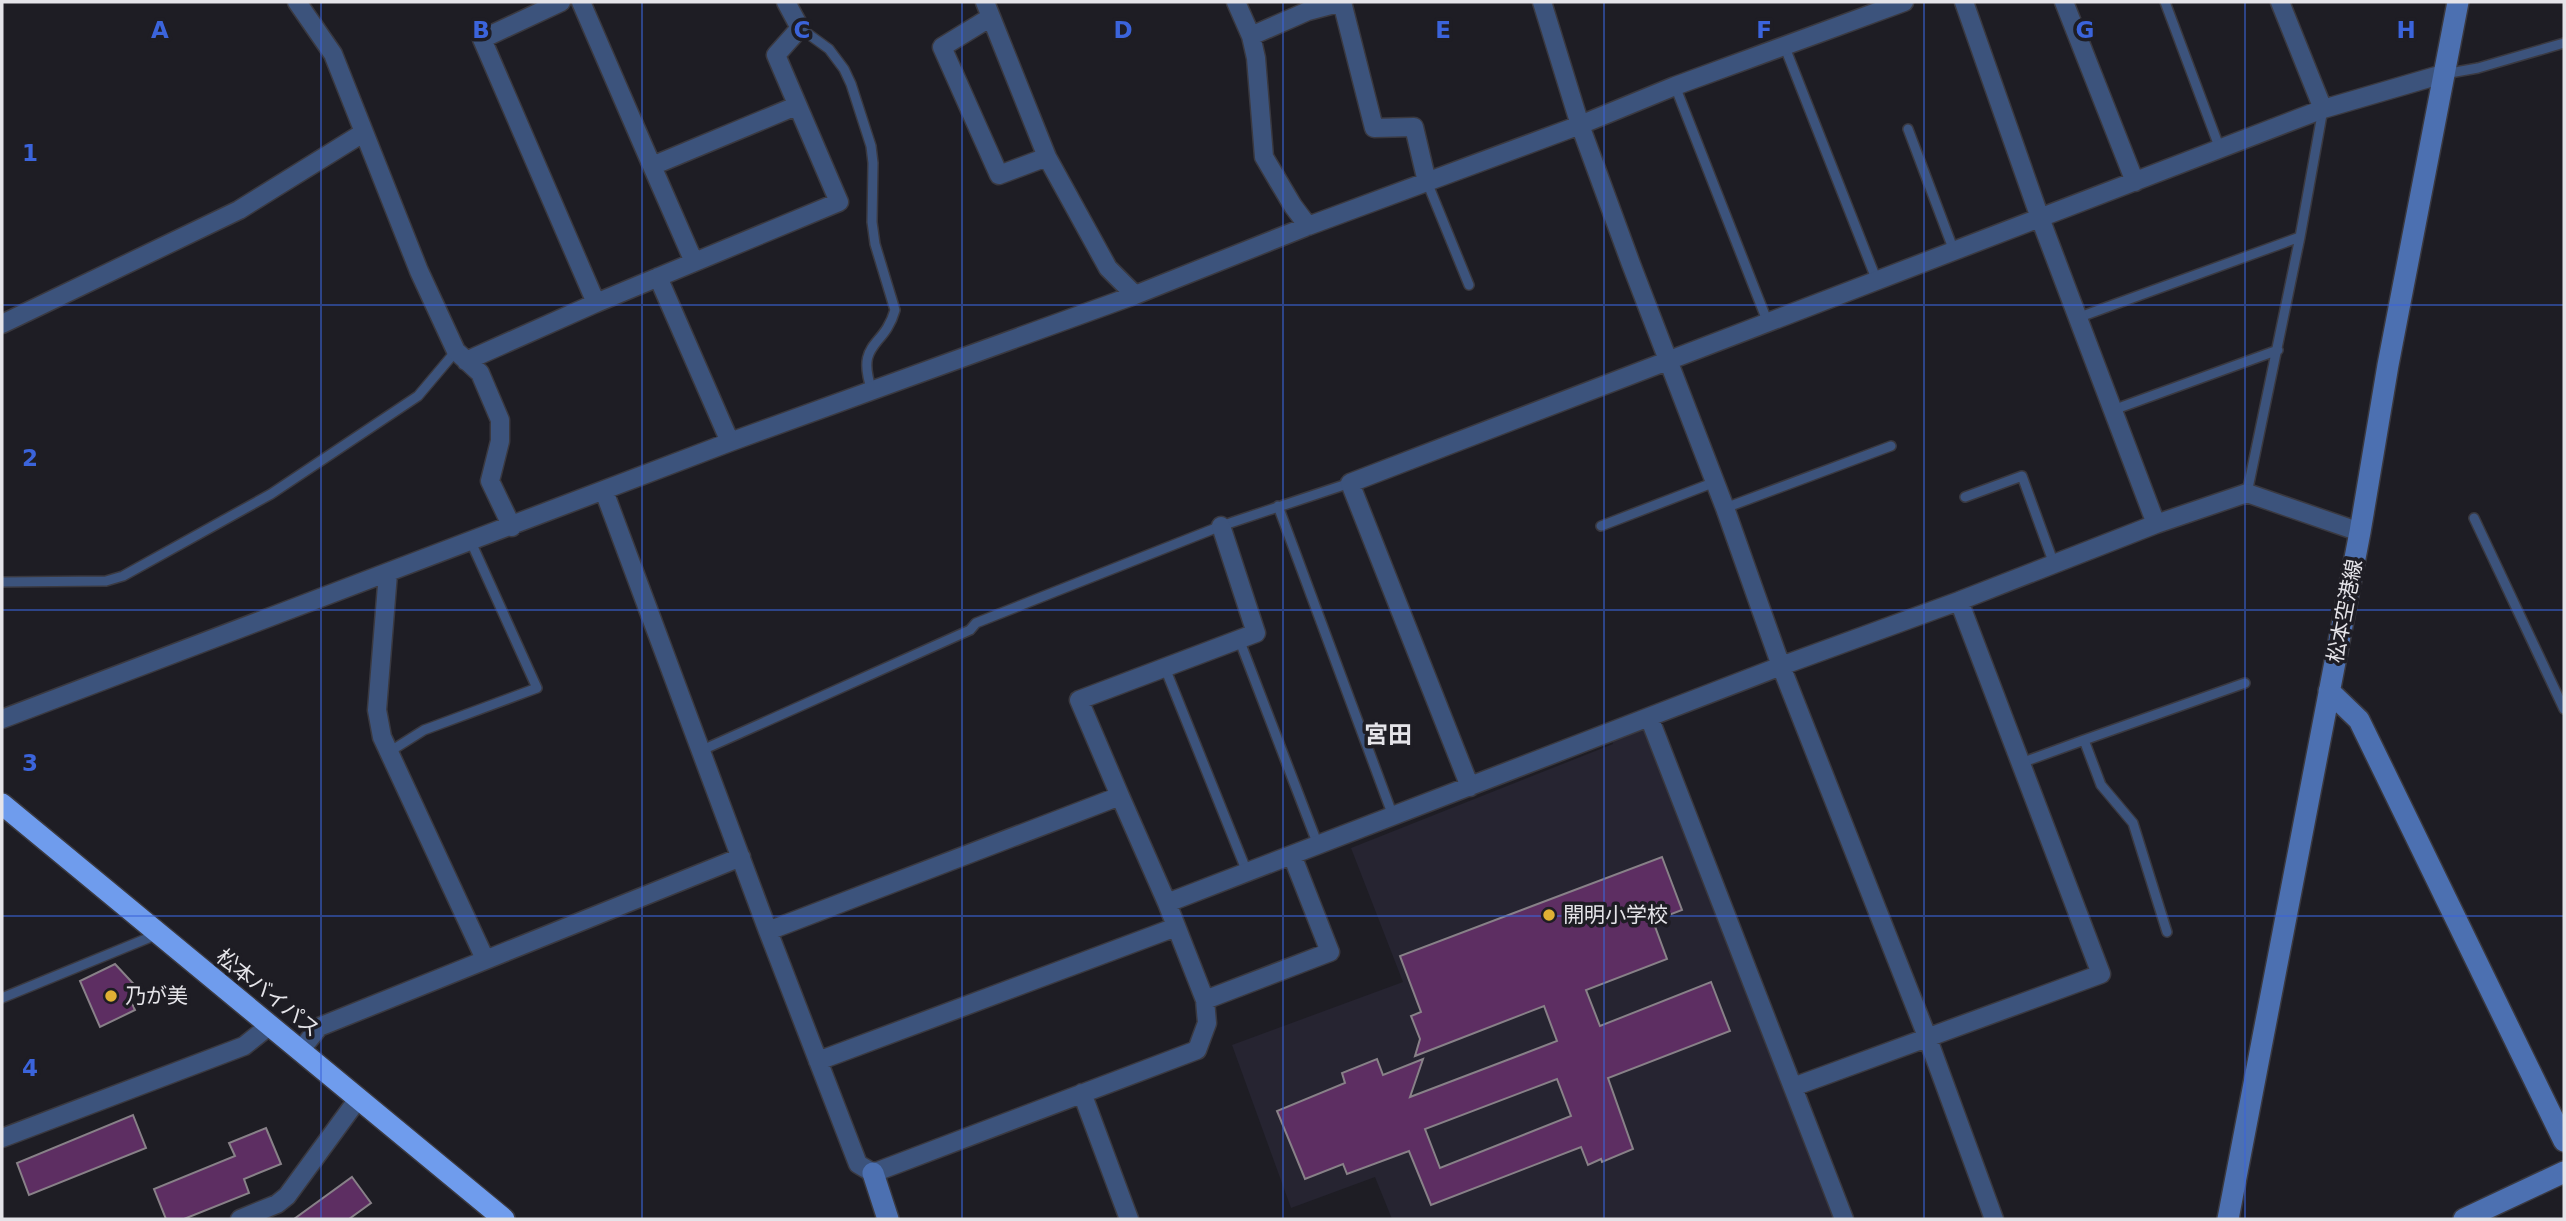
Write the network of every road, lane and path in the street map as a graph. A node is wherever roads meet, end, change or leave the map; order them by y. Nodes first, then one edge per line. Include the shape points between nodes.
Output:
1 (297, 2) edge
2 (561, 2) edge
3 (581, 2) edge
4 (786, 2) edge
5 (1236, 2) edge
6 (1342, 2) edge
7 (1542, 2) edge
8 (1904, 2) edge
9 (1964, 2) edge
10 (2064, 2) edge
11 (2165, 2) edge
12 (2280, 2) edge
13 (2458, 2) edge
14 (988, 9) edge
15 (800, 28) junction
16 (1251, 36) junction
17 (2564, 43) edge
18 (1784, 45) junction
19 (2443, 74) junction
20 (1675, 86) junction
21 (796, 106) junction
22 (2323, 109) junction
23 (1580, 125) junction
24 (1908, 129) dead end
25 (363, 133) junction
26 (2220, 149) junction
27 (1047, 158) junction
28 (652, 166) junction
29 (1427, 182) junction
30 (2135, 182) junction
31 (2039, 218) junction
32 (1308, 226) junction
33 (2300, 237) junction
34 (1954, 251) junction
35 (694, 262) junction
36 (658, 277) junction
37 (1877, 281) junction
38 (1469, 285) dead end
39 (1135, 295) junction
40 (596, 303) junction
41 (2077, 318) junction
42 (1768, 323) junction
43 (2, 324) edge
44 (2278, 350) junction
45 (461, 356) junction
46 (1669, 362) junction
47 (872, 391) junction
48 (2113, 410) junction
49 (730, 442) junction
50 (1891, 446) dead end
51 (1715, 482) junction
52 (1350, 483) junction
53 (604, 491) junction
54 (2247, 493) junction
55 (1965, 496) dead end
56 (1278, 506) junction
57 (1725, 509) junction
58 (2474, 518) dead end
59 (2156, 524) junction
60 (1221, 526) junction
61 (1601, 526) dead end
62 (512, 527) junction
63 (2360, 532) junction
64 (471, 542) junction
65 (2054, 564) junction
66 (388, 573) junction
67 (2, 582) edge
68 (1959, 601) junction
69 (1239, 639) junction
70 (1781, 666) junction
71 (1165, 668) junction
72 (2245, 683) dead end
73 (2329, 691) junction
74 (2564, 709) edge
75 (1649, 717) junction
76 (2, 719) edge
77 (2084, 740) junction
78 (700, 751) junction
79 (389, 752) junction
80 (2021, 763) junction
81 (1470, 787) junction
82 (1120, 796) junction
83 (2, 804) edge
84 (1393, 816) junction
85 (1318, 845) junction
86 (1292, 855) junction
87 (741, 857) junction
88 (1247, 872) junction
89 (1167, 903) junction
90 (1175, 927) junction
91 (768, 931) junction
92 (2167, 932) dead end
93 (158, 934) junction
94 (485, 958) junction
95 (2, 998) edge
96 (1205, 1000) junction
97 (269, 1026) junction
98 (1928, 1039) junction
99 (300, 1051) junction
100 (818, 1061) junction
101 (1793, 1087) junction
102 (1082, 1093) junction
103 (358, 1099) junction
104 (2, 1138) edge
105 (2564, 1141) edge
106 (2564, 1172) edge
107 (873, 1173) junction
108 (240, 1219) edge
109 (504, 1219) edge
110 (888, 1219) edge
111 (1129, 1219) edge
112 (1844, 1219) edge
113 (1994, 1219) edge
114 (2228, 1219) edge
115 (2464, 1219) edge

1 - 25 street via 333,54
2 - 40 street via 482,39
3 - 28 street
4 - 15 street
5 - 16 street
6 - 16 street
6 - 29 street via 1374,128 1414,127
7 - 23 street
8 - 18 street
9 - 31 street
10 - 30 street
11 - 26 lane
12 - 22 street
13 - 19 main road, 松本空港線
14 - 27 street
14 - 27 street via 942,47 999,175
15 - 21 street via 776,55
15 - 47 lane via 829,49 844,69 870,146 873,233 895,310 869,348 865,362
16 - 32 street via 1264,157
17 - 19 lane
18 - 20 street
18 - 37 lane
19 - 22 street
19 - 63 main road, 松本空港線
20 - 23 street
20 - 42 lane
21 - 28 street
21 - 35 street via 839,202
22 - 26 street
22 - 33 lane
23 - 29 street
23 - 46 street
24 - 34 lane
25 - 43 street via 239,210
25 - 45 street via 419,271
26 - 30 street
27 - 39 street via 1108,268
28 - 35 street
29 - 32 street
29 - 38 lane
30 - 31 street
31 - 34 street
31 - 41 street
32 - 39 street
33 - 41 lane
33 - 44 lane
34 - 37 street
35 - 36 street
36 - 40 street
36 - 49 street
37 - 42 street
39 - 47 street
40 - 45 street
41 - 48 street
42 - 46 street
44 - 48 lane
44 - 54 lane
45 - 62 street via 480,373 500,420 490,481
45 - 67 lane via 418,396 271,494 123,576 106,582
46 - 51 street
46 - 52 street
47 - 49 street
48 - 59 street
49 - 53 street
50 - 57 lane
51 - 57 street
51 - 61 lane
52 - 56 lane
52 - 81 street
53 - 62 street
53 - 78 street
54 - 59 street
54 - 63 street
55 - 65 lane via 2022,476
56 - 60 lane
56 - 84 lane
57 - 70 street
58 - 74 lane
59 - 65 street
60 - 69 street via 1256,633
60 - 78 lane via 976,623 970,630
62 - 64 street
63 - 73 main road, 松本空港線
64 - 66 street
64 - 79 lane via 537,688 424,730
65 - 68 street
66 - 76 street
66 - 79 street via 377,710
68 - 70 street
68 - 80 street
69 - 71 street
69 - 85 lane
70 - 75 street
70 - 98 street
71 - 82 street via 1079,700
71 - 88 lane
72 - 77 lane
73 - 105 main road via 2359,720
73 - 114 main road, 松本空港線
75 - 81 street
75 - 101 street
77 - 80 lane
77 - 92 lane via 2101,785 2133,823
78 - 87 street
79 - 94 street
80 - 98 street via 2101,974
81 - 84 street
82 - 89 street
82 - 91 street
83 - 93 highway, 松本バイパス
84 - 85 street
85 - 86 street
86 - 88 street
86 - 96 street via 1330,952
87 - 91 street
87 - 94 street
88 - 89 street
89 - 90 street
90 - 96 street
90 - 100 street
91 - 100 street
93 - 95 lane
93 - 97 highway, 松本バイパス
94 - 99 street via 319,1027
96 - 102 street via 1208,1023 1197,1050
97 - 99 highway, 松本バイパス
97 - 104 street via 244,1046
98 - 101 street
98 - 113 street
99 - 103 highway, 松本バイパス
100 - 107 street via 858,1164
101 - 112 street
102 - 107 street
102 - 111 street
103 - 108 street via 286,1196
103 - 109 highway, 松本バイパス
106 - 115 main road
107 - 110 main road

